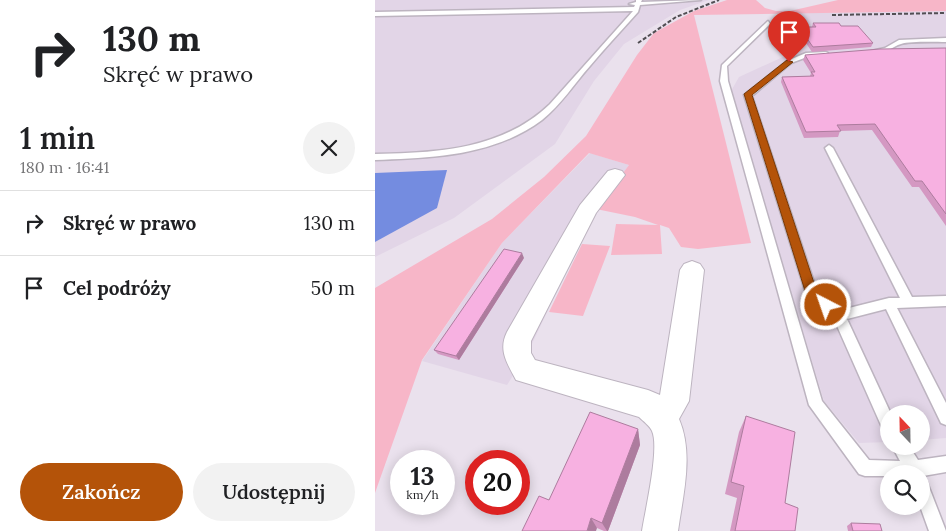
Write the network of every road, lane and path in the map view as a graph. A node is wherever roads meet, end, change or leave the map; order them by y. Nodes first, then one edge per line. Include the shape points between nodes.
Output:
1 (697, 0) edge
2 (592, 3) dead end
3 (638, 4) edge
4 (375, 14) edge
5 (768, 23) dead end
6 (946, 40) edge
7 (860, 52) edge
8 (833, 53) edge
9 (829, 148) dead end
10 (375, 158) edge
11 (615, 175) dead end
12 (692, 270) dead end
13 (946, 301) edge
14 (909, 302) junction
15 (889, 303) junction
16 (839, 316) junction
17 (880, 407) edge
18 (662, 417) junction
19 (946, 418) edge
20 (946, 464) edge
21 (930, 468) edge
22 (880, 469) edge
23 (930, 511) edge
24 (660, 531) edge
25 (938, 531) edge

1 - 3 lane
2 - 3 lane
3 - 4 lane
3 - 10 lane via 559,100 519,131 453,153
5 - 22 lane via 724,66 724,81 816,405 865,468
6 - 7 lane via 899,42 887,50
8 - 16 lane via 806,55 789,62 748,94 812,294
9 - 14 lane
11 - 18 street via 582,219 517,340 517,354 526,371 648,405
12 - 18 street via 674,401
13 - 14 lane
14 - 15 lane
15 - 16 lane
15 - 19 lane
16 - 17 lane
18 - 24 street via 669,432 670,448
20 - 21 lane
23 - 25 lane

